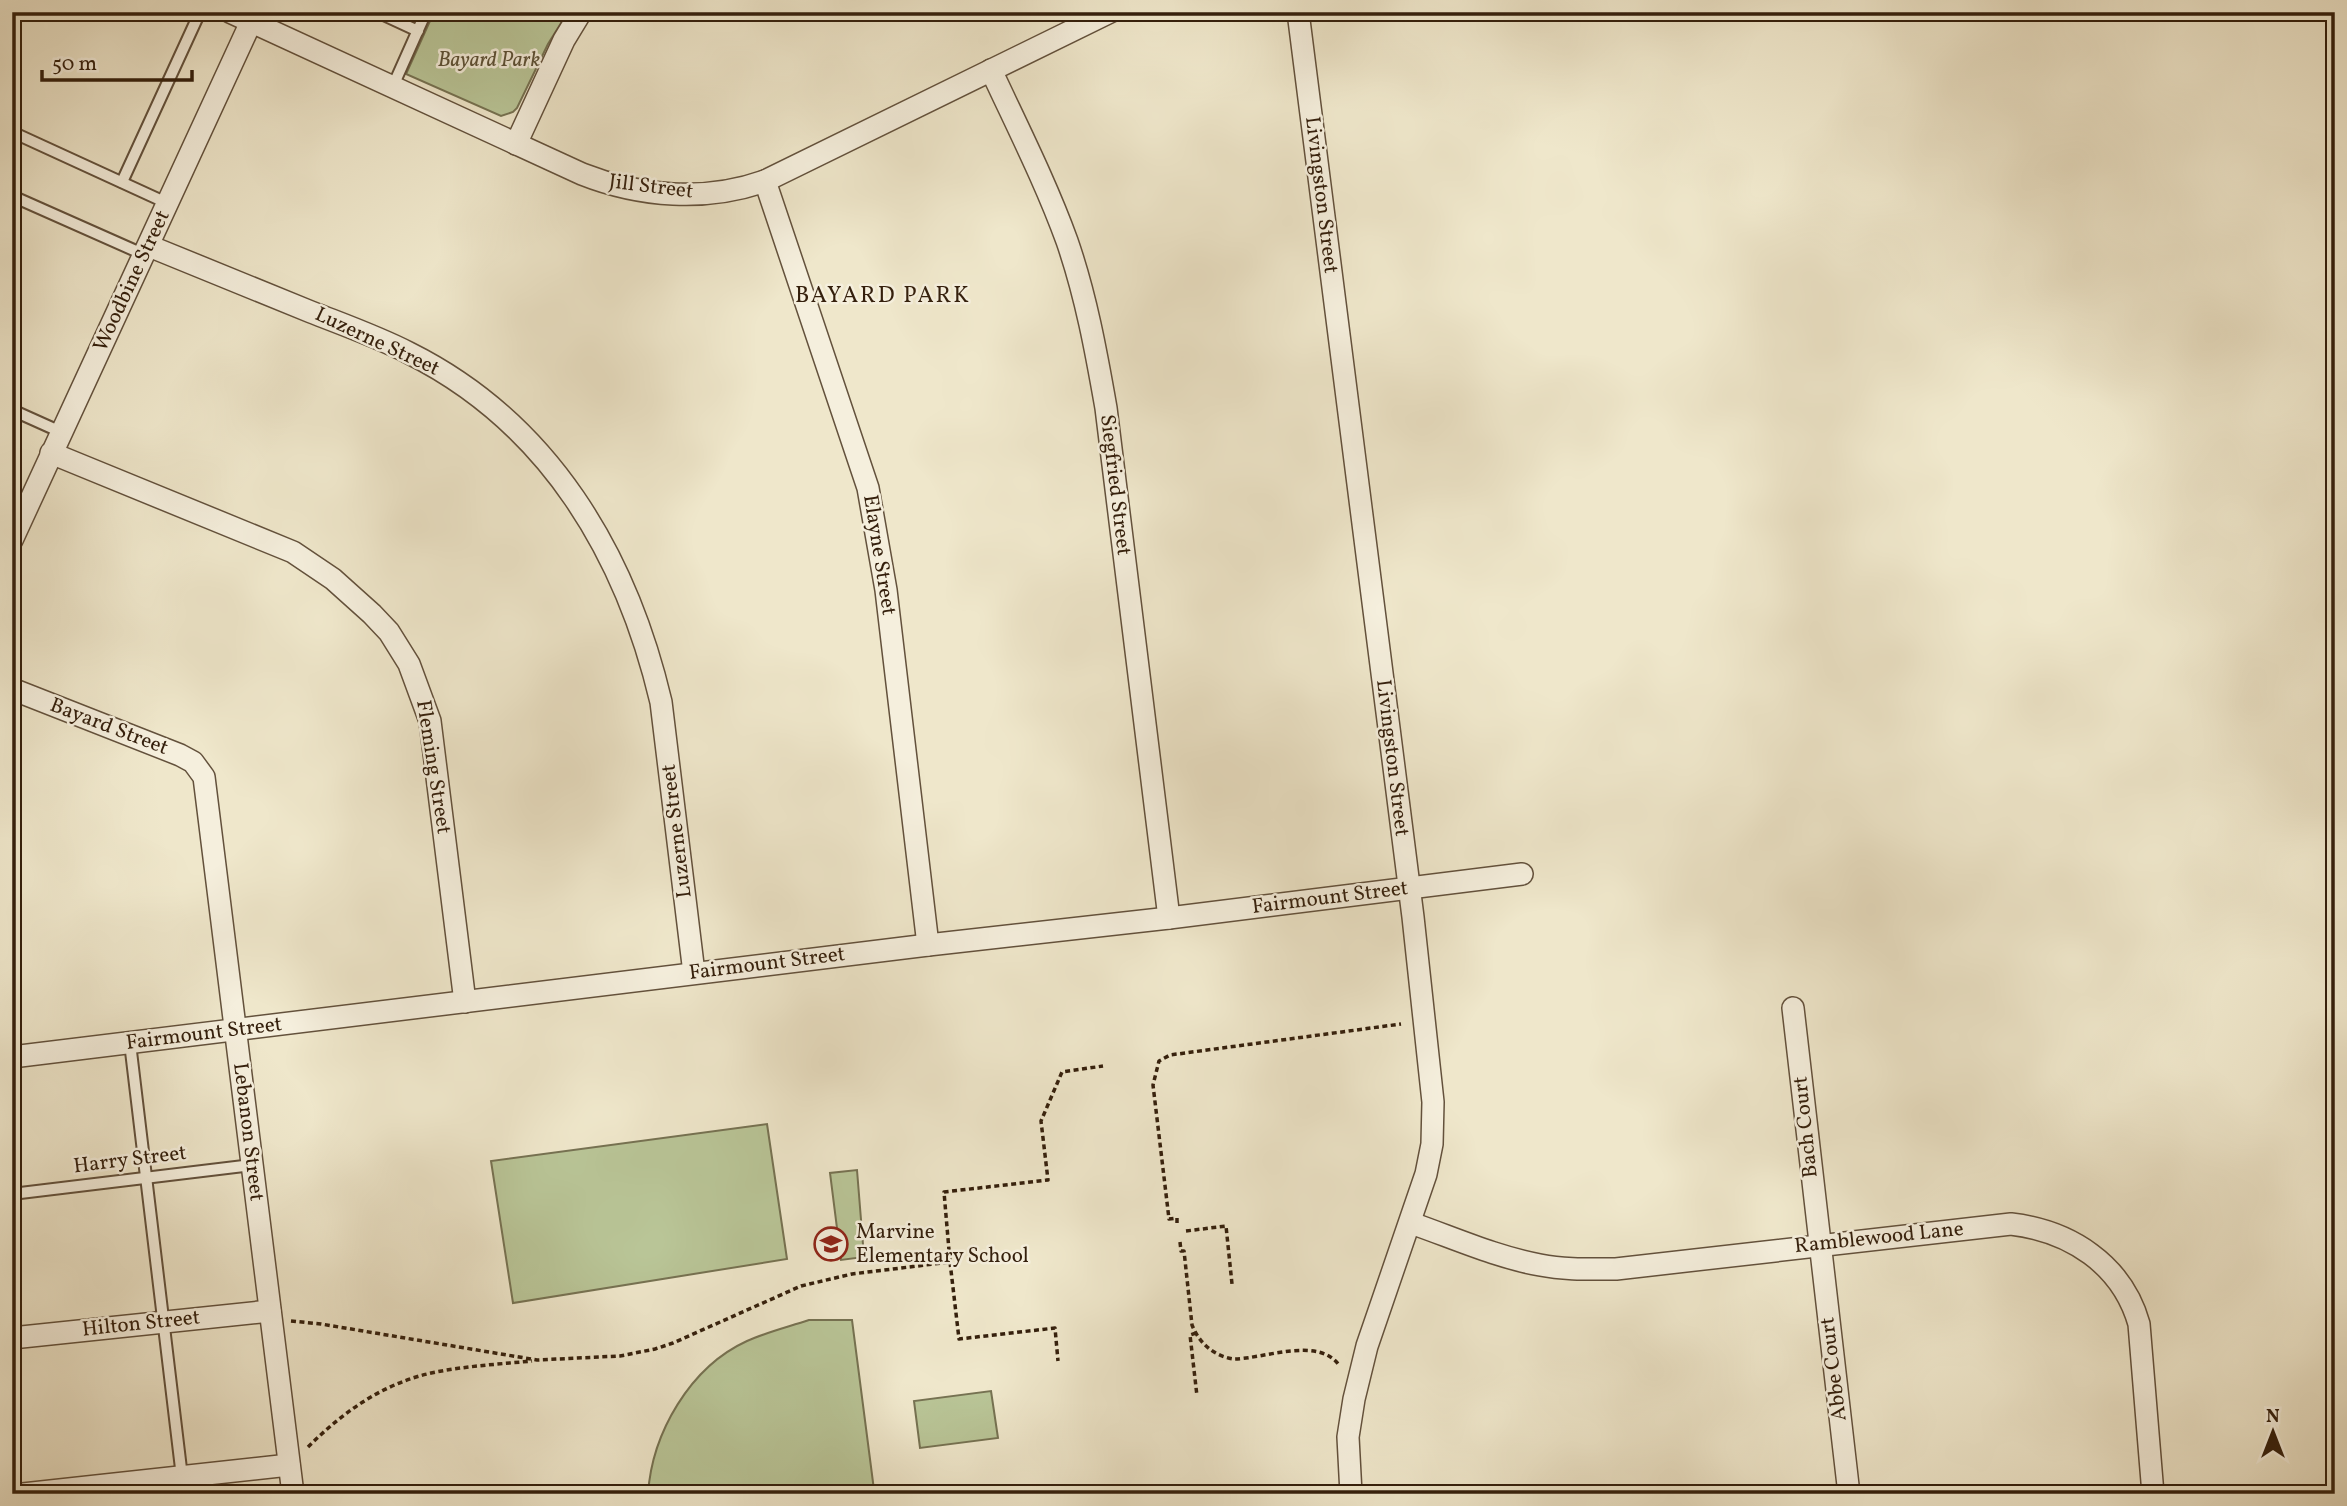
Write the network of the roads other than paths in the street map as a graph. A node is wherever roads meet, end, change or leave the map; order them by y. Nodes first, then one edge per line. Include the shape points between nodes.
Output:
1 (200, 12) edge
2 (377, 12) edge
3 (426, 12) edge
4 (581, 12) edge
5 (1110, 12) edge
6 (1298, 12) edge
7 (238, 15) edge
8 (1087, 18) edge
9 (418, 31) junction
10 (991, 70) junction
11 (393, 86) junction
12 (12, 132) edge
13 (516, 144) junction
14 (765, 181) junction
15 (122, 183) junction
16 (12, 196) edge
17 (169, 204) junction
18 (147, 251) junction
19 (12, 410) edge
20 (61, 432) junction
21 (51, 453) junction
22 (12, 540) edge
23 (12, 689) edge
24 (201, 771) joint
25 (1521, 874) dead end
26 (1409, 888) junction
27 (1169, 918) junction
28 (928, 944) junction
29 (694, 973) junction
30 (465, 1002) junction
31 (1793, 1008) dead end
32 (235, 1030) junction
33 (130, 1043) junction
34 (12, 1057) edge
35 (252, 1165) junction
36 (146, 1177) junction
37 (12, 1194) edge
38 (1411, 1223) junction
39 (1819, 1245) junction
40 (270, 1311) junction
41 (162, 1322) junction
42 (12, 1338) edge
43 (289, 1465) junction
44 (182, 1478) junction
45 (23, 1494) edge
46 (293, 1494) edge
47 (1351, 1494) edge
48 (1849, 1494) edge
49 (2153, 1494) edge

1 - 15 lane
2 - 9 lane
3 - 9 lane
4 - 13 street
5 - 8 street, Jill Street
6 - 26 street, Livingston Street
7 - 11 street, Jill Street
7 - 17 street, Woodbine Street
8 - 10 street, Jill Street
9 - 11 lane
10 - 14 street, Jill Street
10 - 27 street, Siegfried Street via 1066,239 1094,339
11 - 13 street, Jill Street
12 - 15 lane
13 - 14 street, Jill Street via 596,180 648,192 692,195
14 - 28 street, Elayne Street via 868,488 886,590
15 - 17 lane
16 - 18 lane
17 - 18 street, Woodbine Street
18 - 20 street, Woodbine Street
18 - 29 street, Luzerne Street via 380,339 430,364 495,411 567,488 623,582 655,679
19 - 20 lane
20 - 21 street, Woodbine Street
21 - 22 street, Woodbine Street
21 - 30 street, Fleming Street via 293,552 341,586 389,632 409,663 430,721
23 - 24 street, Bayard Street via 180,755
24 - 32 street, Lebanon Street
25 - 26 street, Fairmount Street
26 - 27 street, Fairmount Street
26 - 38 street, Livingston Street via 1433,1113 1429,1163
27 - 28 street, Fairmount Street
28 - 29 street, Fairmount Street
29 - 30 street, Fairmount Street
30 - 32 street, Fairmount Street
31 - 39 street, Bach Court
32 - 33 street, Fairmount Street
32 - 35 street, Lebanon Street
33 - 34 street, Fairmount Street
33 - 36 lane
35 - 36 lane, Harry Street
35 - 40 street, Lebanon Street
36 - 37 lane, Harry Street
36 - 41 lane
38 - 39 street, Ramblewood Lane via 1501,1256 1558,1268 1616,1269
38 - 47 street, Livingston Street via 1358,1381 1348,1437
39 - 48 street, Abbe Court
39 - 49 street, Ramblewood Lane via 2011,1224 2051,1232 2092,1254 2112,1272 2134,1307
40 - 41 street, Hilton Street
40 - 43 street, Lebanon Street
41 - 42 street, Hilton Street
41 - 44 lane
43 - 44 street
43 - 46 street, Lebanon Street
44 - 45 street

